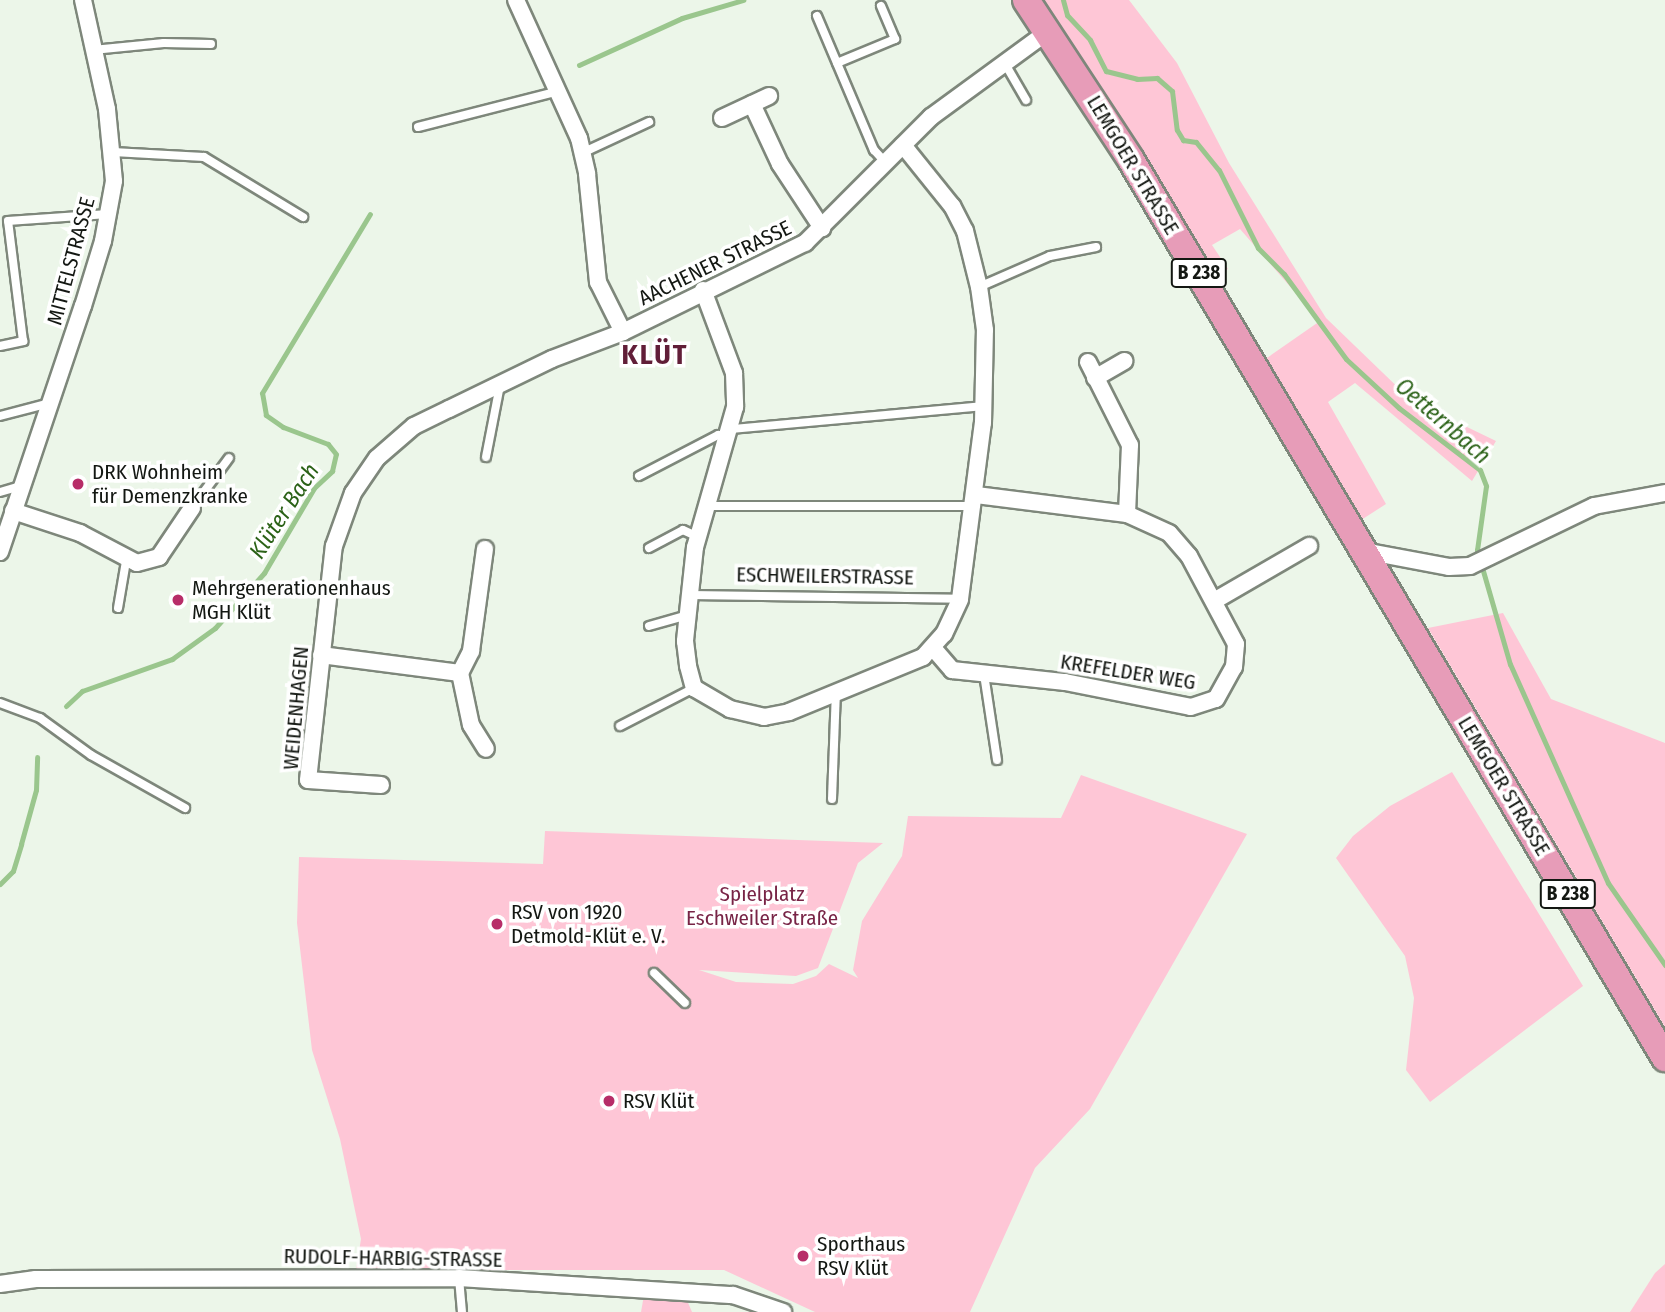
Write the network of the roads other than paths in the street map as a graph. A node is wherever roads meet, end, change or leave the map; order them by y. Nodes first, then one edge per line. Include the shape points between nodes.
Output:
1 (83, 0) edge
2 (516, 0) edge
3 (1026, 0) edge
4 (881, 6) dead end
5 (817, 16) dead end
6 (1050, 30) junction
7 (211, 44) dead end
8 (93, 50) junction
9 (1004, 62) junction
10 (838, 63) junction
11 (559, 91) junction
12 (769, 96) dead end
13 (1026, 100) dead end
14 (752, 104) junction
15 (722, 118) dead end
16 (649, 122) dead end
17 (418, 127) dead end
18 (903, 145) junction
19 (113, 152) junction
20 (582, 153) junction
21 (885, 162) junction
22 (108, 214) junction
23 (303, 217) dead end
24 (822, 228) junction
25 (1096, 247) dead end
26 (979, 287) junction
27 (703, 290) junction
28 (623, 332) junction
29 (0, 346) edge
30 (1125, 361) dead end
31 (1088, 362) dead end
32 (1095, 378) junction
33 (500, 385) junction
34 (50, 403) junction
35 (984, 406) junction
36 (449, 409) joint
37 (0, 416) edge
38 (731, 434) junction
39 (486, 457) dead end
40 (229, 458) dead end
41 (639, 476) dead end
42 (21, 486) junction
43 (0, 492) edge
44 (1665, 493) edge
45 (975, 501) junction
46 (706, 506) junction
47 (192, 508) joint
48 (13, 511) junction
49 (1127, 514) junction
50 (698, 537) junction
51 (1310, 546) dead end
52 (649, 548) dead end
53 (485, 549) dead end
54 (1364, 551) junction
55 (0, 552) edge
56 (125, 561) junction
57 (690, 595) junction
58 (960, 599) junction
59 (1214, 601) junction
60 (118, 608) dead end
61 (688, 615) junction
62 (649, 626) dead end
63 (934, 649) junction
64 (321, 655) junction
65 (460, 673) junction
66 (984, 674) junction
67 (694, 688) junction
68 (836, 692) junction
69 (0, 703) edge
70 (620, 726) dead end
71 (486, 749) dead end
72 (997, 760) dead end
73 (381, 785) dead end
74 (832, 799) dead end
75 (185, 808) dead end
76 (654, 973) dead end
77 (685, 1003) dead end
78 (1665, 1058) edge
79 (459, 1278) junction
80 (0, 1284) edge
81 (462, 1312) edge
82 (783, 1312) edge

1 - 8 street, MITTELSTRASSE
2 - 11 street
3 - 6 main road, LEMGOER STRASSE / B 238
4 - 10 lane via 895,39
5 - 10 lane
6 - 9 street, AACHENER STRASSE
6 - 54 main road, LEMGOER STRASSE / B 238 via 1183,261
7 - 8 lane
8 - 19 street, MITTELSTRASSE
9 - 13 lane
9 - 18 street, AACHENER STRASSE via 940,110
10 - 21 lane via 874,150
11 - 17 lane
11 - 20 street
12 - 14 street
14 - 15 street
14 - 24 street via 780,164
16 - 20 lane
18 - 21 street, AACHENER STRASSE
18 - 26 street via 952,206 969,244
19 - 22 street, MITTELSTRASSE
19 - 23 lane via 204,157
20 - 28 street via 598,282
21 - 24 street, AACHENER STRASSE
22 - 29 lane via 8,221 23,341
22 - 34 street, MITTELSTRASSE
24 - 27 street, AACHENER STRASSE via 805,243
25 - 26 lane via 1050,256
26 - 35 street via 985,330
27 - 28 street, AACHENER STRASSE
27 - 38 street via 734,373
28 - 33 street, AACHENER STRASSE
30 - 32 street
31 - 32 street
32 - 49 street via 1130,445
33 - 36 street, AACHENER STRASSE
33 - 39 lane
34 - 37 lane
34 - 42 street, MITTELSTRASSE
35 - 38 lane
35 - 45 street
36 - 64 street, WEIDENHAGEN via 401,436 377,458 353,493 334,546
38 - 41 lane via 718,435
38 - 46 street
40 - 47 lane
42 - 43 lane
42 - 48 street, MITTELSTRASSE
44 - 54 street via 1594,506 1469,566 1416,562
45 - 46 lane
45 - 49 street, KREFELDER WEG
45 - 58 street
46 - 50 street
47 - 56 street via 159,557
48 - 55 street, MITTELSTRASSE
48 - 56 street via 80,533
49 - 59 street, KREFELDER WEG via 1169,533 1189,556
50 - 52 lane via 683,530
50 - 57 street
51 - 59 street
53 - 65 street via 471,651
54 - 78 main road, LEMGOER STRASSE / B 238
56 - 60 lane
57 - 58 lane, ESCHWEILERSTRASSE
57 - 61 street
58 - 63 street
59 - 66 street, KREFELDER WEG via 1236,644 1236,655 1227,683 1216,699 1203,706
61 - 62 lane
61 - 67 street via 686,653
63 - 66 street, KREFELDER WEG via 952,670
63 - 68 street
64 - 65 street
64 - 73 street, WEIDENHAGEN via 308,780
65 - 71 street via 471,724
66 - 72 lane
67 - 68 street via 720,703 764,717
67 - 70 lane
68 - 74 lane
69 - 75 lane via 40,718 91,755
76 - 77 lane
79 - 80 street, RUDOLF-HARBIG-STRASSE via 36,1279
79 - 81 lane
79 - 82 street, RUDOLF-HARBIG-STRASSE via 733,1294

